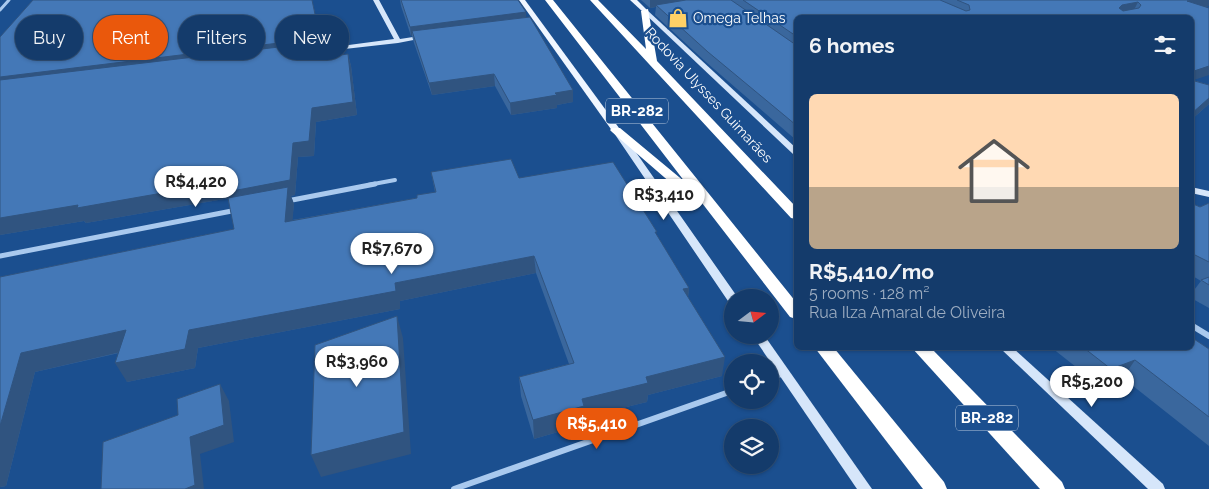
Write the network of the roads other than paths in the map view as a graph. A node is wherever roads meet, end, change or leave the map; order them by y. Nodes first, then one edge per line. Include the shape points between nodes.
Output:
1 (9, 0) edge
2 (376, 0) edge
3 (522, 0) edge
4 (549, 0) edge
5 (594, 0) edge
6 (633, 0) edge
7 (0, 10) edge
8 (649, 11) junction
9 (436, 36) edge
10 (398, 41) junction
11 (349, 47) edge
12 (652, 61) junction
13 (616, 130) junction
14 (794, 150) edge
15 (395, 180) dead end
16 (1194, 191) edge
17 (1209, 194) edge
18 (279, 202) edge
19 (241, 210) edge
20 (794, 213) edge
21 (725, 222) junction
22 (0, 256) edge
23 (726, 289) edge
24 (794, 310) edge
25 (1194, 327) edge
26 (1209, 336) edge
27 (764, 344) edge
28 (826, 350) edge
29 (923, 350) edge
30 (1008, 350) edge
31 (784, 373) junction
32 (779, 375) edge
33 (724, 394) edge
34 (454, 489) edge
35 (865, 489) edge
36 (936, 489) edge
37 (1054, 489) edge
38 (1158, 489) edge

1 - 7 street
2 - 10 main road
3 - 13 main road via 535,24
4 - 21 highway, BR-282
5 - 12 highway, Rodovia Ulysses Guimarães / BR-282
6 - 8 main road
8 - 12 highway
8 - 14 main road
9 - 10 main road
10 - 11 main road
12 - 20 highway, Rodovia Ulysses Guimarães / BR-282
13 - 21 highway
13 - 23 main road
15 - 18 street
16 - 17 main road
19 - 22 street
21 - 24 highway, BR-282
25 - 26 street
27 - 31 main road
28 - 36 highway
29 - 37 highway, BR-282
30 - 38 main road
31 - 32 street
31 - 35 main road
33 - 34 street

